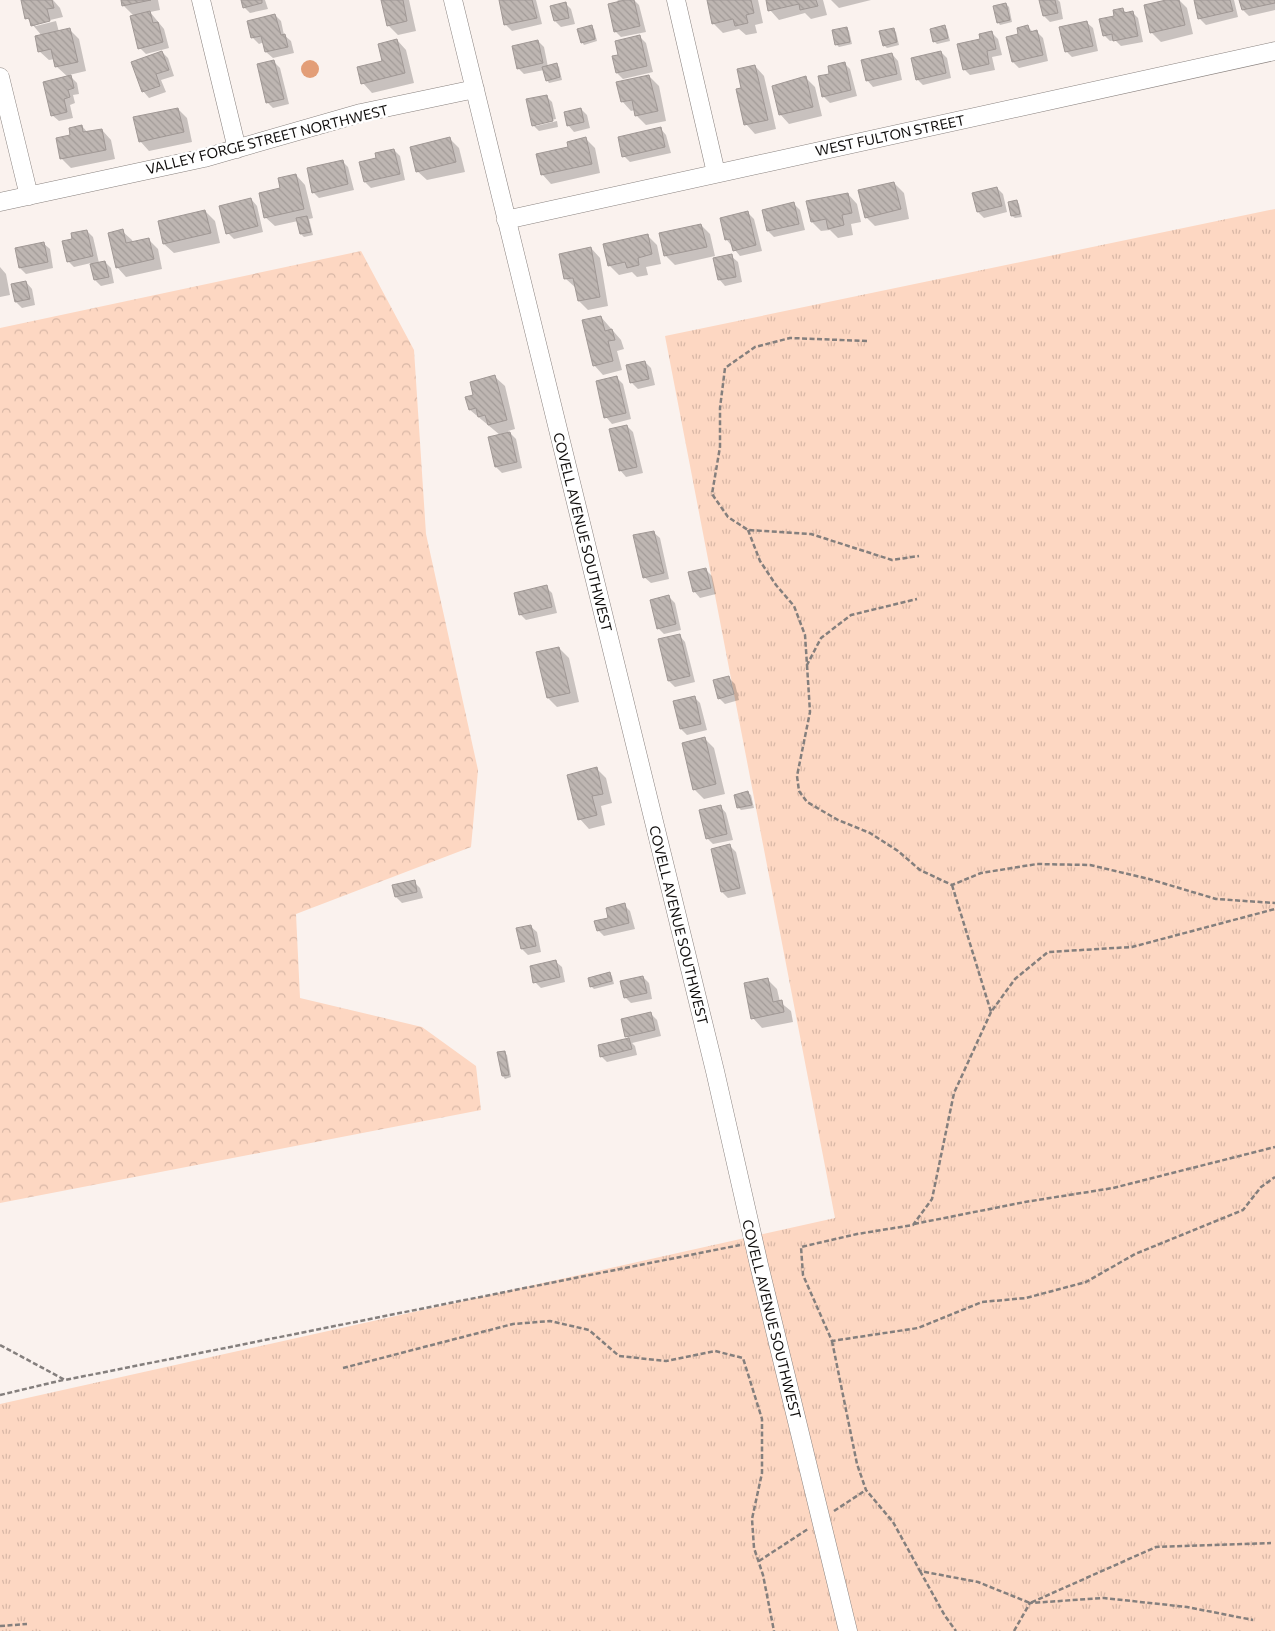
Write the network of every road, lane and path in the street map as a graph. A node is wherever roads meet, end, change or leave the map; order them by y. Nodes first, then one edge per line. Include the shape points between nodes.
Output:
1 (200, 0) edge
2 (453, 0) edge
3 (676, 0) edge
4 (1275, 51) edge
5 (0, 77) edge
6 (474, 89) junction
7 (237, 149) junction
8 (716, 173) junction
9 (29, 196) junction
10 (0, 202) edge
11 (506, 220) junction
12 (867, 341) dead end
13 (748, 530) junction
14 (919, 556) dead end
15 (917, 599) dead end
16 (807, 665) junction
17 (952, 885) junction
18 (1275, 903) edge
19 (1275, 909) edge
20 (991, 1012) junction
21 (1275, 1147) edge
22 (1275, 1177) edge
23 (913, 1224) junction
24 (754, 1242) junction
25 (832, 1341) junction
26 (0, 1345) edge
27 (343, 1368) dead end
28 (65, 1380) junction
29 (0, 1395) edge
30 (866, 1490) junction
31 (833, 1512) dead end
32 (810, 1528) dead end
33 (1271, 1542) dead end
34 (759, 1561) junction
35 (920, 1571) junction
36 (1030, 1604) junction
37 (1253, 1620) dead end
38 (27, 1624) dead end
39 (0, 1626) edge
40 (774, 1631) edge
41 (848, 1631) edge
42 (956, 1631) edge
43 (1014, 1631) edge

1 - 7 street
2 - 6 street, COVELL AVENUE SOUTHWEST
3 - 8 street
4 - 8 street, WEST FULTON STREET
5 - 9 street
6 - 7 street, VALLEY FORGE STREET NORTHWEST via 361,113
6 - 11 street, COVELL AVENUE SOUTHWEST
7 - 9 street, VALLEY FORGE STREET NORTHWEST
8 - 11 street, WEST FULTON STREET
9 - 10 street, VALLEY FORGE STREET NORTHWEST
11 - 24 street, COVELL AVENUE SOUTHWEST
12 - 13 path via 790,338 755,347 725,368 720,448 712,494 728,517
13 - 14 path via 811,534 892,560
13 - 16 path via 760,561 794,606 805,635
15 - 16 path via 850,615 821,638
16 - 17 path via 810,712 797,776 799,791 806,802 870,833 920,870
17 - 18 path via 981,873 1037,864 1090,865 1216,899
17 - 20 path
19 - 20 path via 1132,947 1048,952 1015,979
20 - 23 path via 954,1093 932,1199
21 - 23 path via 1113,1188
22 - 25 path via 1261,1187 1243,1210 1135,1254 1086,1282 1026,1298 982,1302 918,1328
23 - 25 path via 801,1247 803,1276
24 - 28 path
24 - 41 street, COVELL AVENUE SOUTHWEST
25 - 30 path via 856,1464
26 - 28 path
27 - 34 path via 513,1324 550,1321 589,1330 619,1356 666,1361 715,1351 743,1358 762,1419 762,1474 752,1520 754,1548
28 - 29 path
30 - 31 path
30 - 35 path via 893,1522
32 - 34 path
33 - 36 path via 1156,1547
34 - 40 path
35 - 36 path via 978,1582
35 - 42 path
36 - 37 path via 1104,1598 1188,1607
36 - 43 path
38 - 39 path

